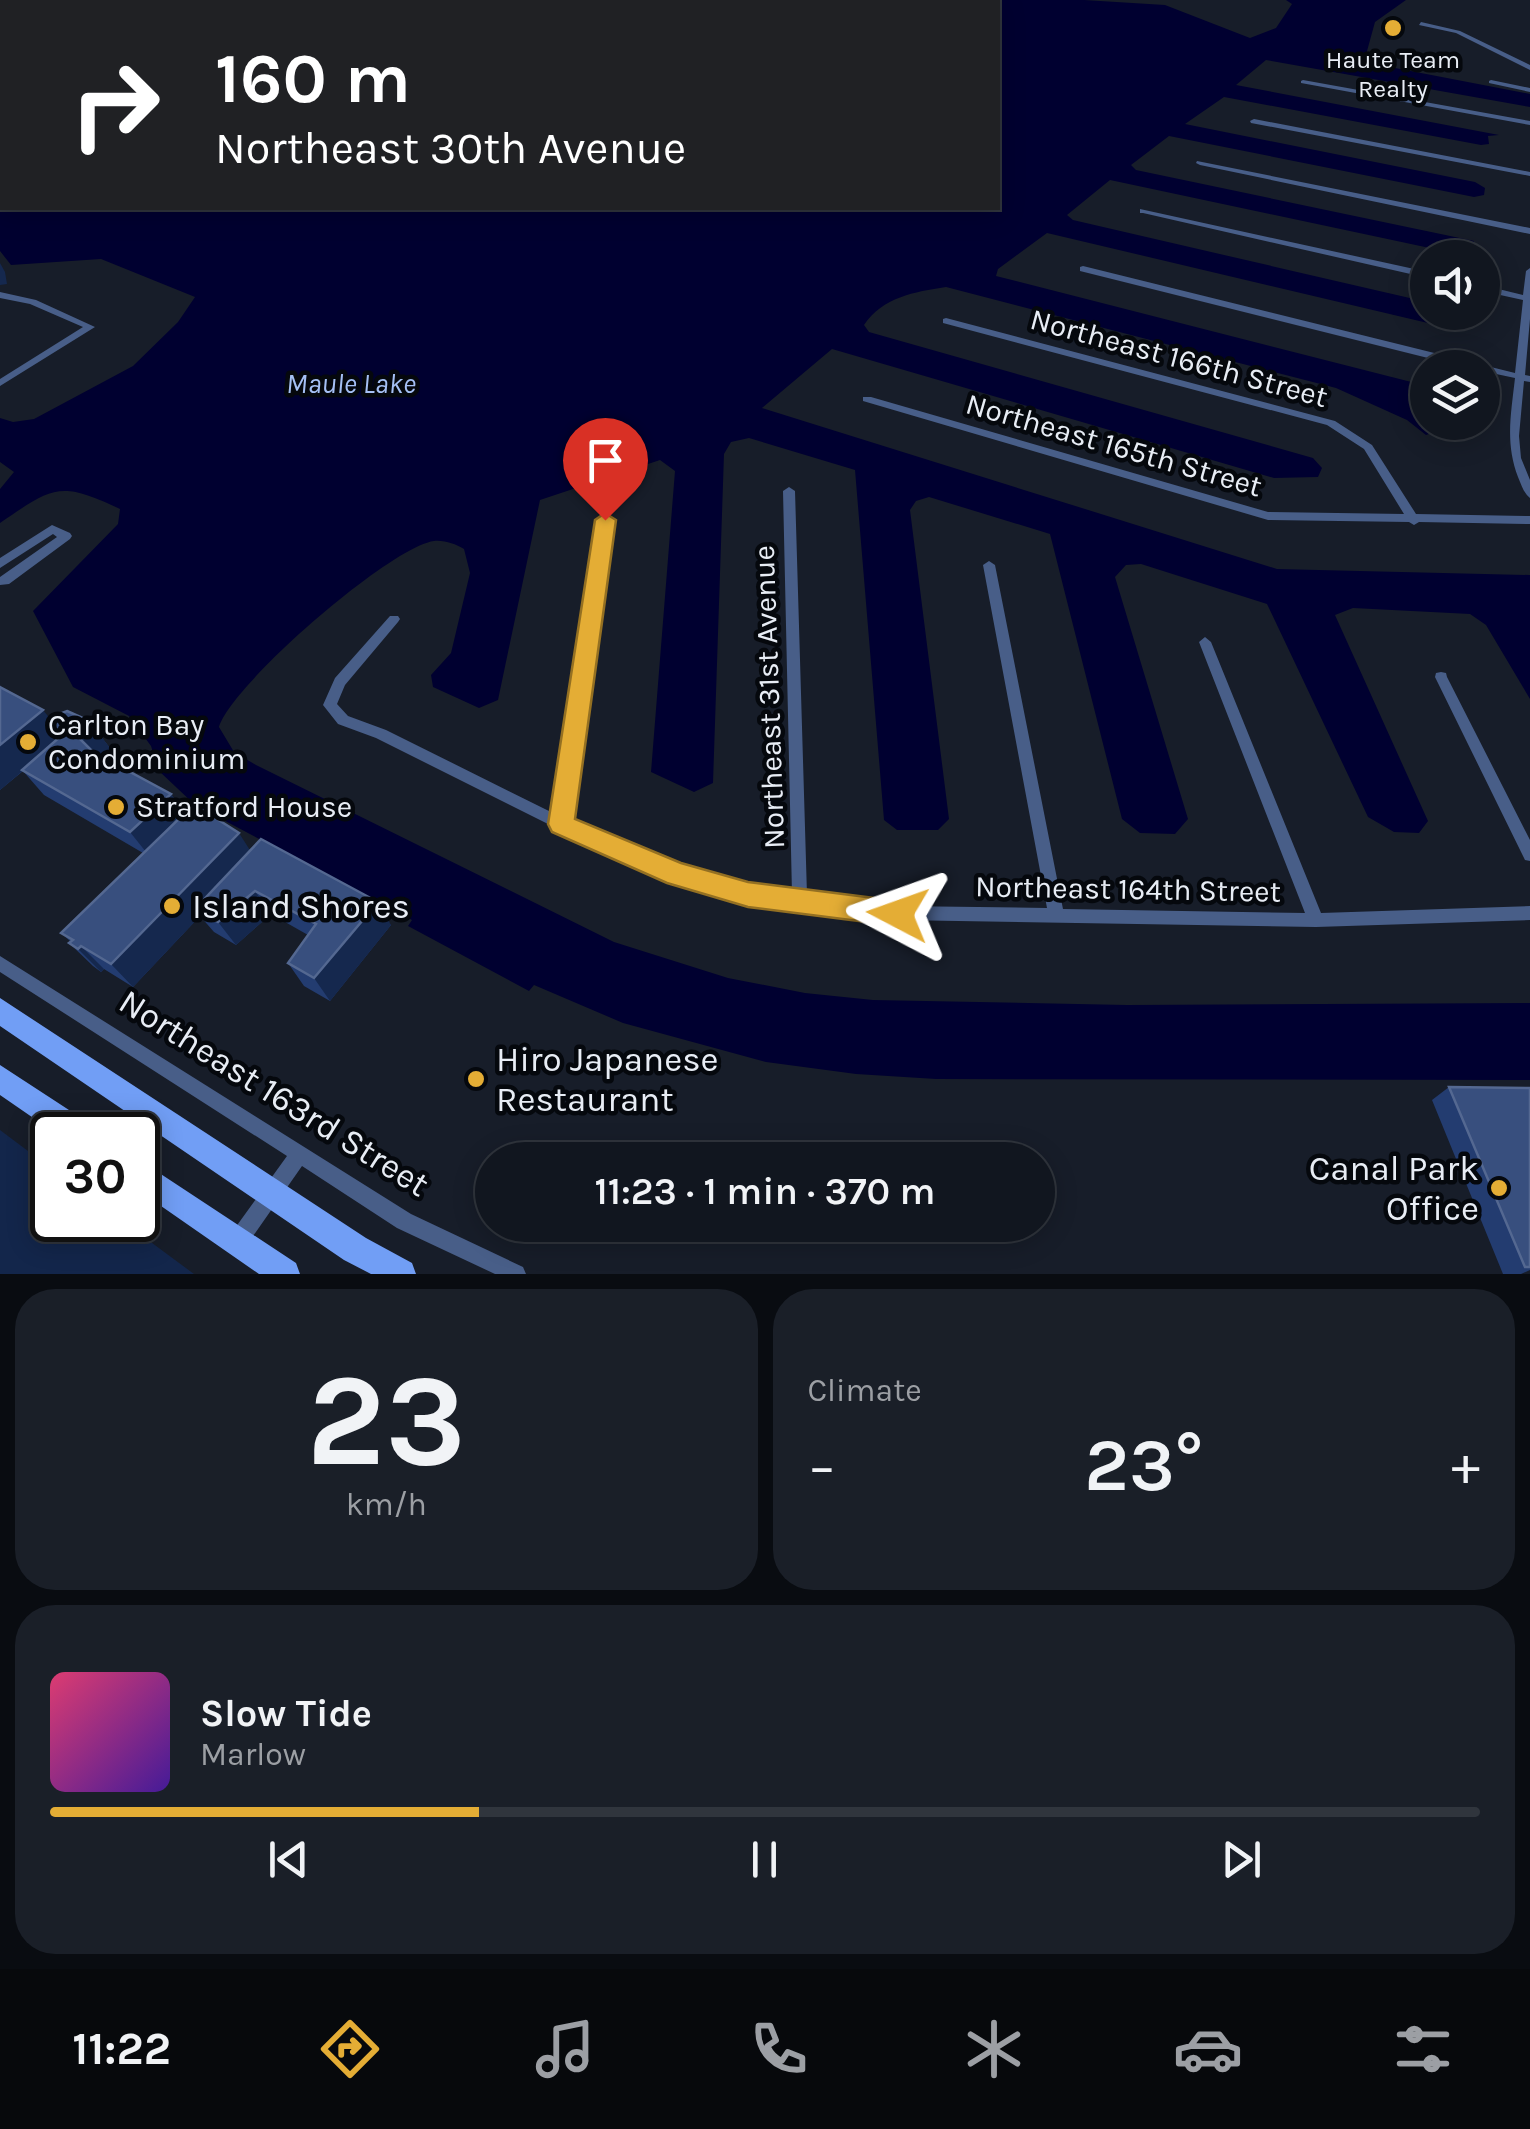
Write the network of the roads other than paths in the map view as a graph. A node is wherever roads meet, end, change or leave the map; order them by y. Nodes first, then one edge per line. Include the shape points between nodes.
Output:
1 (1421, 24) dead end
2 (1530, 68) edge
3 (1530, 80) edge
4 (1303, 82) dead end
5 (1490, 82) dead end
6 (1520, 86) junction
7 (1530, 90) edge
8 (1254, 120) dead end
9 (1530, 123) edge
10 (1200, 163) dead end
11 (1530, 174) edge
12 (1143, 212) dead end
13 (1530, 232) edge
14 (1083, 269) dead end
15 (1410, 271) edge
16 (1530, 271) edge
17 (1500, 292) edge
18 (0, 295) edge
19 (1529, 299) edge
20 (946, 322) dead end
21 (1410, 350) edge
22 (1500, 372) edge
23 (1525, 378) edge
24 (0, 383) edge
25 (867, 399) dead end
26 (1526, 479) edge
27 (789, 491) dead end
28 (1530, 494) edge
29 (605, 520) dead end
30 (1530, 520) edge
31 (1414, 521) junction
32 (0, 564) edge
33 (989, 565) dead end
34 (0, 580) edge
35 (394, 619) dead end
36 (1206, 642) dead end
37 (1441, 677) dead end
38 (561, 824) junction
39 (1530, 855) edge
40 (800, 902) junction
41 (1056, 913) junction
42 (1530, 914) edge
43 (1316, 920) junction
44 (0, 963) edge
45 (0, 1011) edge
46 (0, 1079) edge
47 (48, 1112) edge
48 (298, 1156) junction
49 (160, 1188) edge
50 (273, 1192) junction
51 (237, 1242) junction
52 (285, 1274) edge
53 (401, 1274) edge
54 (516, 1274) edge

1 - 2 street via 1458,32
3 - 6 street via 1516,81
4 - 9 street
5 - 6 street
6 - 7 street
8 - 11 street
10 - 13 street
12 - 15 street
14 - 21 street
16 - 19 street
17 - 19 street
18 - 24 street via 90,327
19 - 23 street
20 - 31 street, Northeast 166th Street via 1331,424 1368,447
22 - 23 street
23 - 26 street via 1514,446
25 - 31 street, Northeast 165th Street via 1268,516
26 - 28 street
27 - 40 street, Northeast 31st Avenue
29 - 38 street
30 - 31 street, Northeast 165th Street
32 - 34 street via 52,529 66,538
33 - 41 street
35 - 38 street, Northeast 164th Street via 330,706 343,720
36 - 43 street
37 - 39 street
38 - 40 street, Northeast 164th Street via 677,874
40 - 41 street, Northeast 164th Street via 898,914
41 - 43 street, Northeast 164th Street
42 - 43 street, Northeast 164th Street
44 - 48 street, Northeast 163rd Street
45 - 50 main road
46 - 47 main road
48 - 50 street
48 - 54 street, Northeast 163rd Street via 404,1222
49 - 51 main road
50 - 51 street
50 - 53 main road
51 - 52 main road

